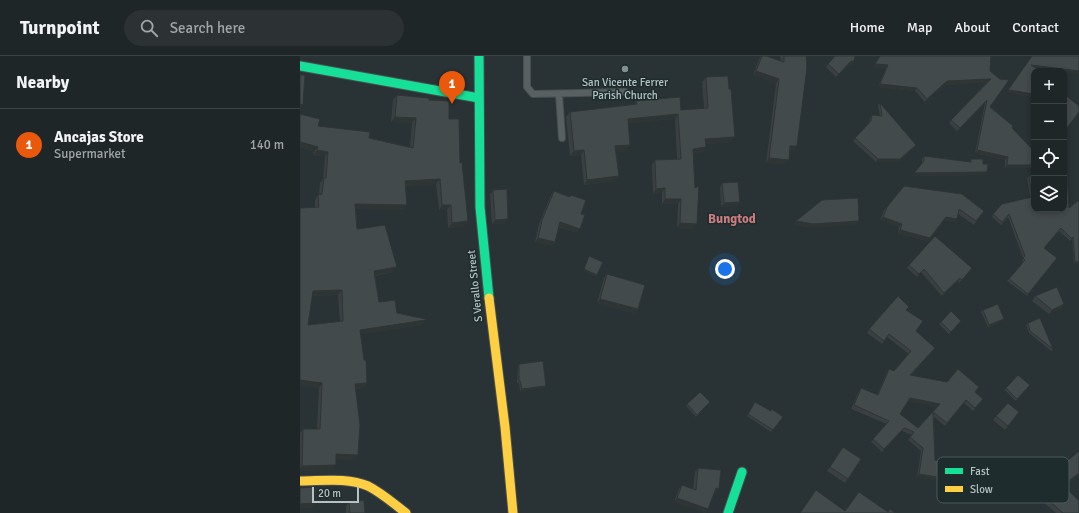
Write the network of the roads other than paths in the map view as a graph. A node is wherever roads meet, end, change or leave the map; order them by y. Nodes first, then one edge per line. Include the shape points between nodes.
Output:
1 (479, 56) edge
2 (527, 56) edge
3 (300, 66) edge
4 (625, 92) dead end
5 (559, 94) junction
6 (478, 98) junction
7 (562, 138) dead end
8 (742, 472) dead end
9 (300, 481) edge
10 (406, 513) edge
11 (513, 513) edge
12 (728, 513) edge

1 - 6 street, S Verallo Street
2 - 5 lane via 528,87 533,94
3 - 6 street
4 - 5 lane
5 - 7 lane
6 - 11 street, S Verallo Street via 482,237
8 - 12 street
9 - 10 street via 361,484

